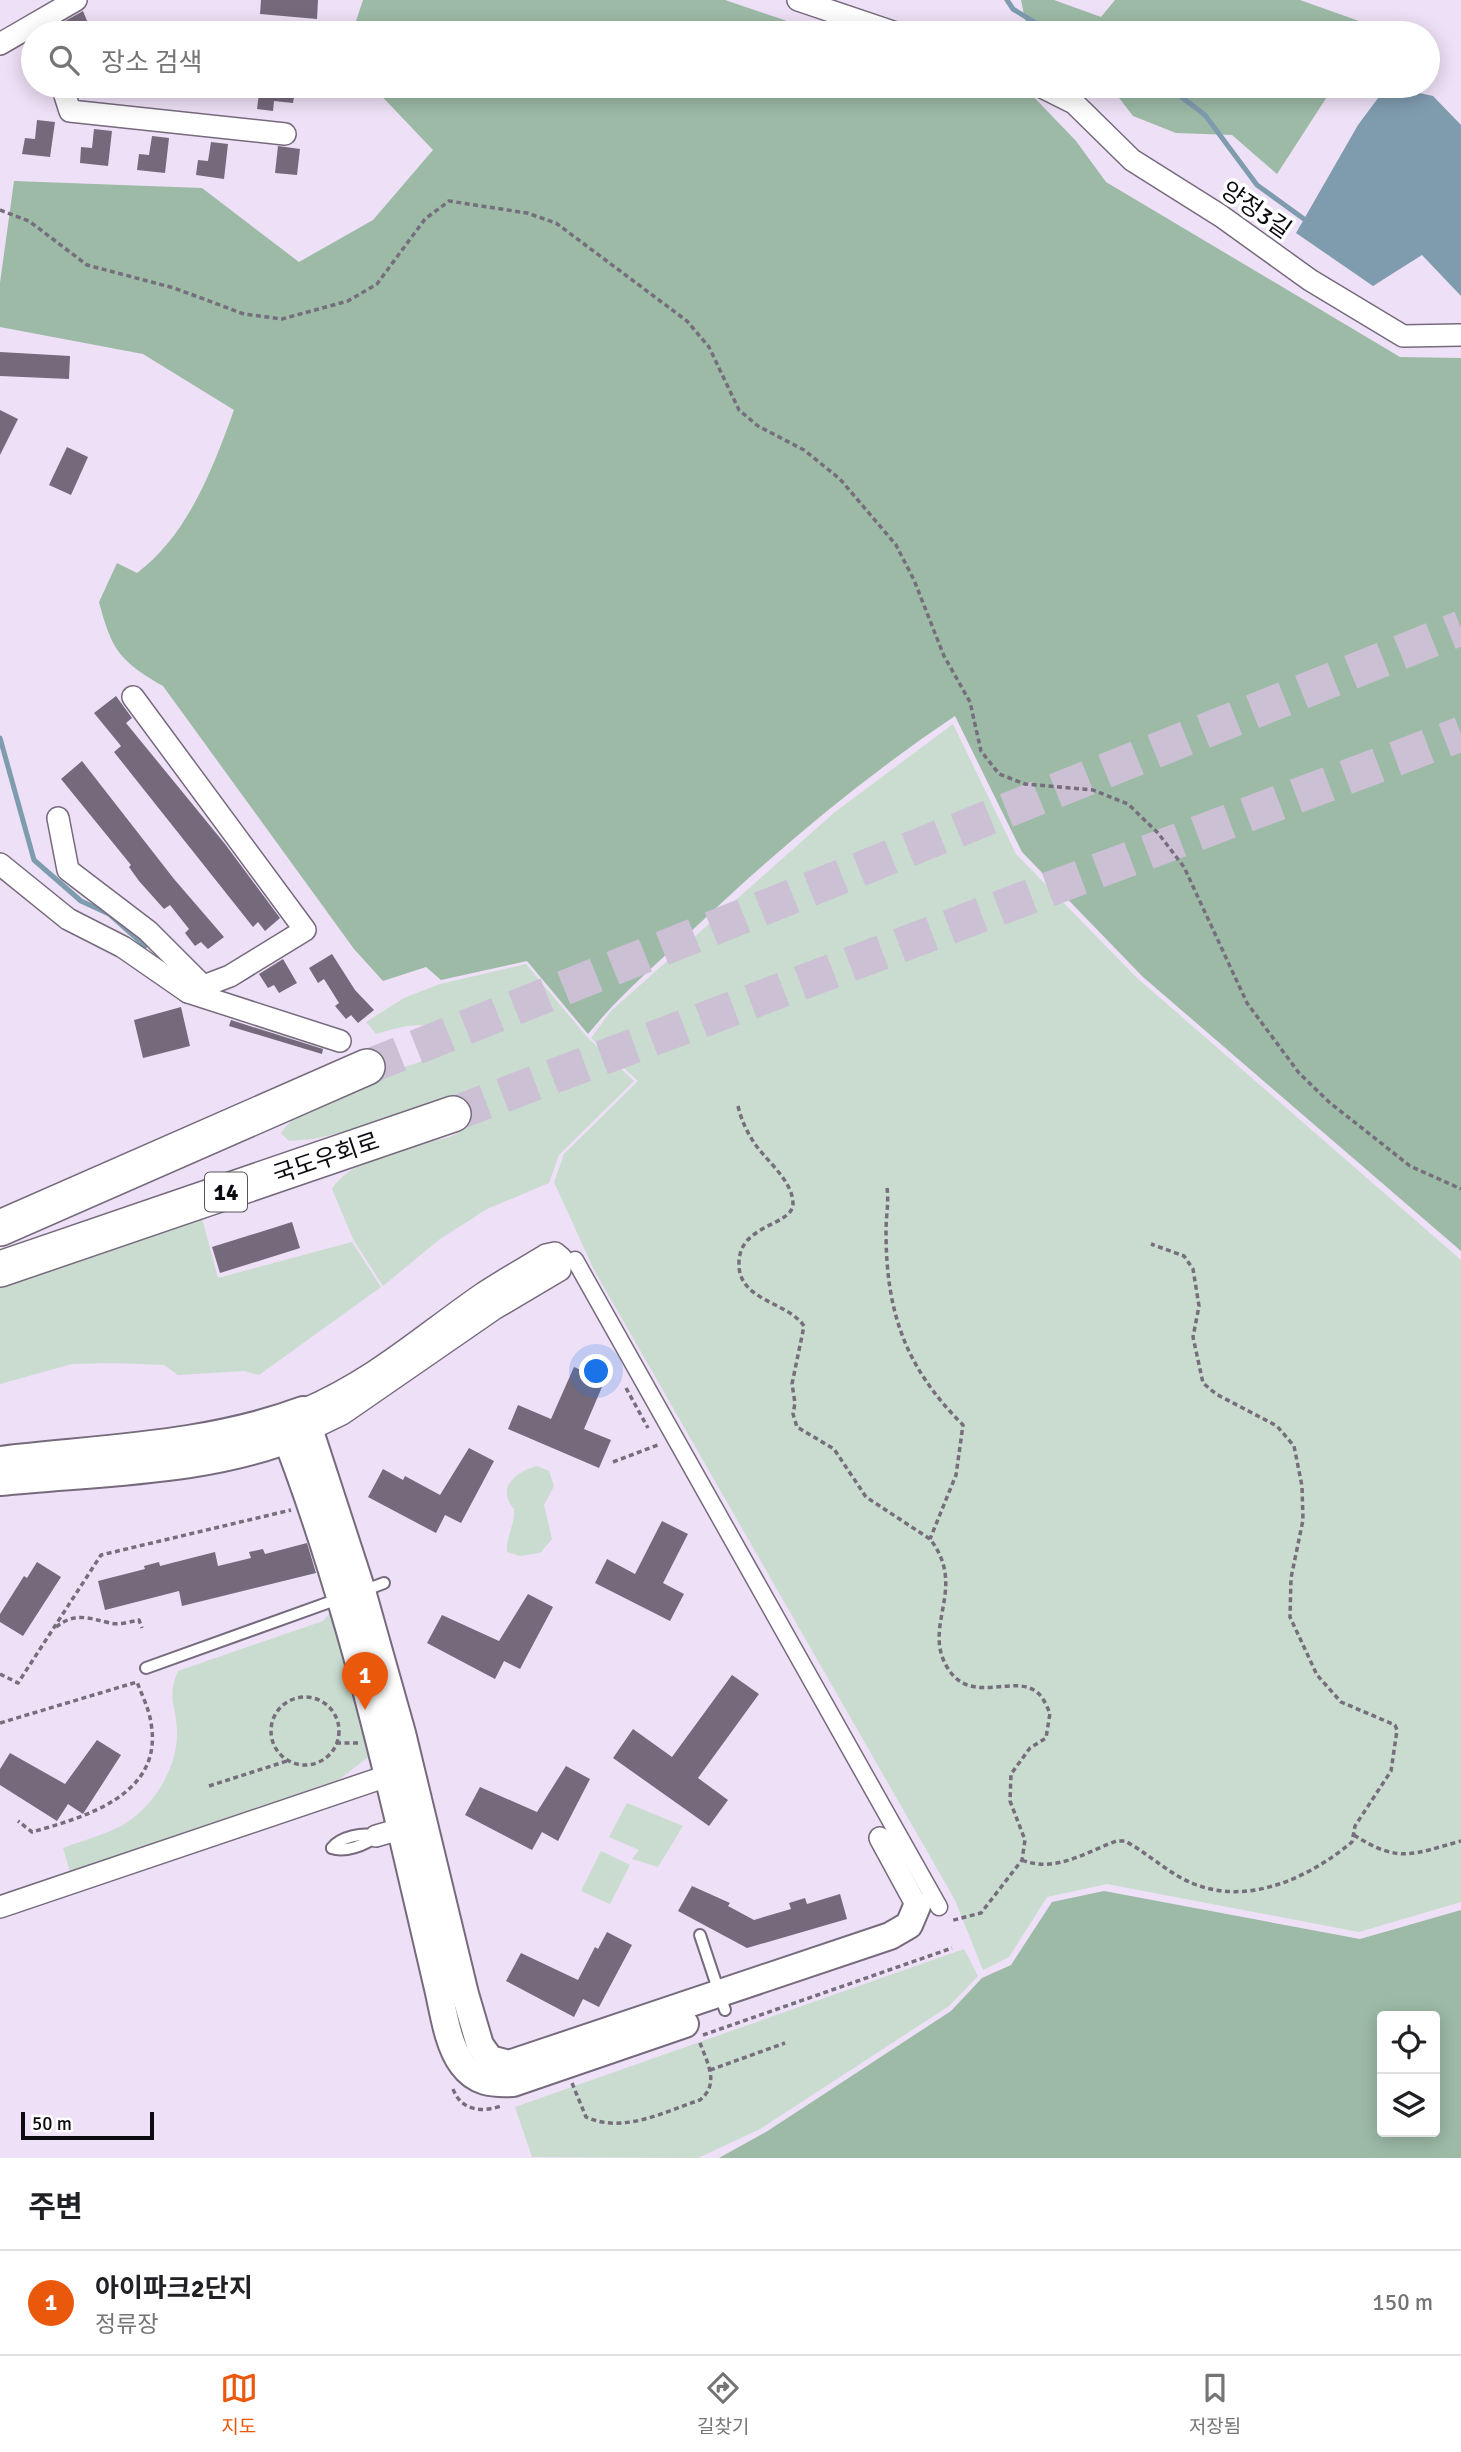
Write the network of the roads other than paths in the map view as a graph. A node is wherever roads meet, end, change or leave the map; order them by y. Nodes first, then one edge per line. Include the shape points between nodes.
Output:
1 (76, 0) edge
2 (798, 0) edge
3 (846, 8) edge
4 (44, 21) edge
5 (873, 21) edge
6 (21, 34) edge
7 (0, 44) edge
8 (66, 98) edge
9 (1064, 98) edge
10 (285, 134) dead end
11 (1461, 335) edge
12 (133, 697) dead end
13 (58, 818) dead end
14 (0, 864) edge
15 (195, 989) junction
16 (340, 1041) dead end
17 (367, 1067) tunnel mouth
18 (453, 1114) tunnel mouth
19 (0, 1228) edge
20 (575, 1260) dead end
21 (0, 1269) edge
22 (295, 1424) junction
23 (241, 1452) junction
24 (0, 1460) edge
25 (303, 1481) junction
26 (0, 1482) edge
27 (362, 1591) junction
28 (146, 1668) dead end
29 (399, 1772) junction
30 (880, 1838) dead end
31 (0, 1908) edge
32 (926, 1914) junction
33 (700, 1935) dead end
34 (722, 2002) junction

1 - 4 street
2 - 3 street
3 - 5 street
6 - 7 street
8 - 10 street via 70,111
9 - 11 street, 양정3길 via 1132,160 1391,329 1403,336
12 - 15 street via 305,930 230,976
13 - 15 street via 68,870 148,931
14 - 15 street via 68,919
15 - 16 street
17 - 19 highway, 14
18 - 21 highway, 국도우회로 / 14
20 - 32 street
22 - 22 street via 342,1414 494,1309 560,1270 561,1258 555,1253 546,1255 482,1294 393,1362
22 - 23 street
22 - 24 street
22 - 25 street
22 - 27 street
23 - 25 street via 272,1455
23 - 26 street via 127,1472
25 - 27 street
27 - 28 lane
27 - 29 street
29 - 31 street
29 - 34 street via 400,1829 452,2042 461,2063 474,2077 491,2084 513,2083
30 - 32 street
32 - 34 street via 917,1937 896,1952
33 - 34 lane

